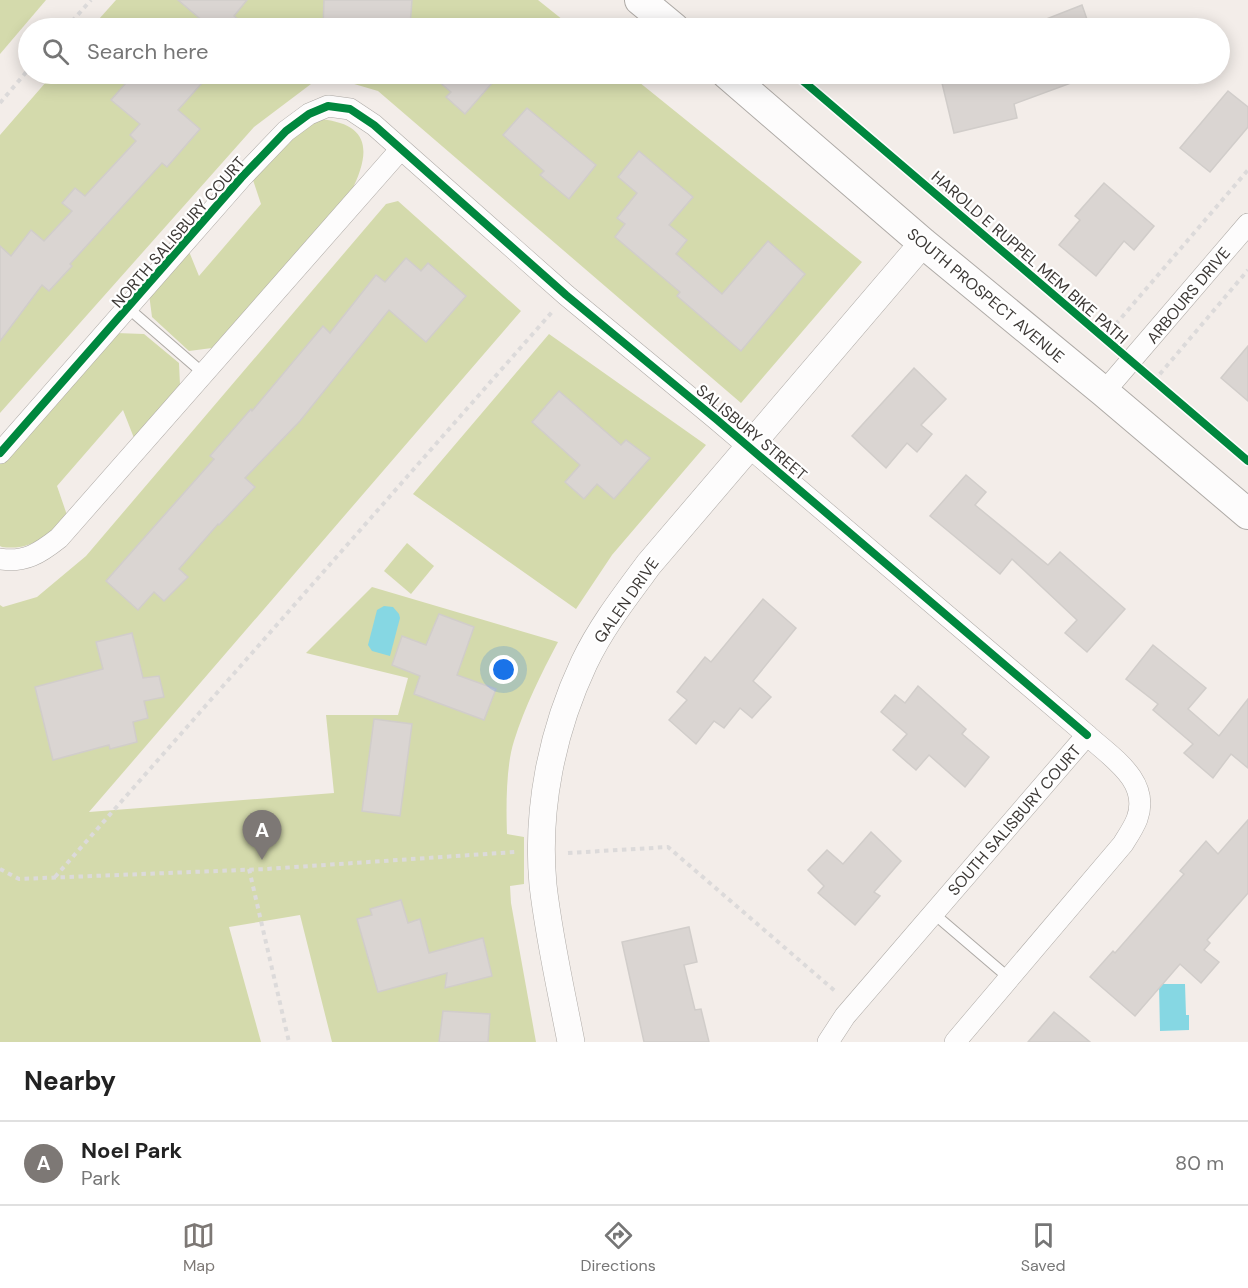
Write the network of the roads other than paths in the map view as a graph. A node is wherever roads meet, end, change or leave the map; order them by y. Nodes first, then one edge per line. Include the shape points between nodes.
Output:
1 (640, 0) edge
2 (662, 18) edge
3 (739, 84) edge
4 (400, 150) junction
5 (1248, 224) edge
6 (923, 243) junction
7 (128, 309) junction
8 (203, 373) junction
9 (1104, 392) junction
10 (750, 448) junction
11 (0, 453) edge
12 (1248, 514) edge
13 (0, 559) edge
14 (1087, 735) junction
15 (933, 913) junction
16 (1009, 978) junction
17 (571, 1042) edge
18 (828, 1042) edge
19 (955, 1042) edge

1 - 2 main road
3 - 6 main road, SOUTH PROSPECT AVENUE
4 - 7 street, NORTH SALISBURY COURT via 374,125 350,110 328,106 309,114 286,131 241,178
4 - 8 street
4 - 10 street, SALISBURY STREET
5 - 9 street, ARBOURS DRIVE
6 - 9 main road, SOUTH PROSPECT AVENUE
6 - 10 street, GALEN DRIVE
7 - 8 lane
7 - 11 street, NORTH SALISBURY COURT
8 - 13 street via 59,538 33,557
9 - 12 main road, SOUTH PROSPECT AVENUE
10 - 14 street, SALISBURY STREET
10 - 17 street, GALEN DRIVE via 650,564 610,617 584,661 564,710 545,792 542,852 550,938
14 - 15 street, SOUTH SALISBURY COURT
14 - 16 street, SOUTH SALISBURY COURT via 1129,772 1140,803 1137,819 1123,844
15 - 16 lane
15 - 18 street, SOUTH SALISBURY COURT via 844,1017
16 - 19 street, SOUTH SALISBURY COURT

